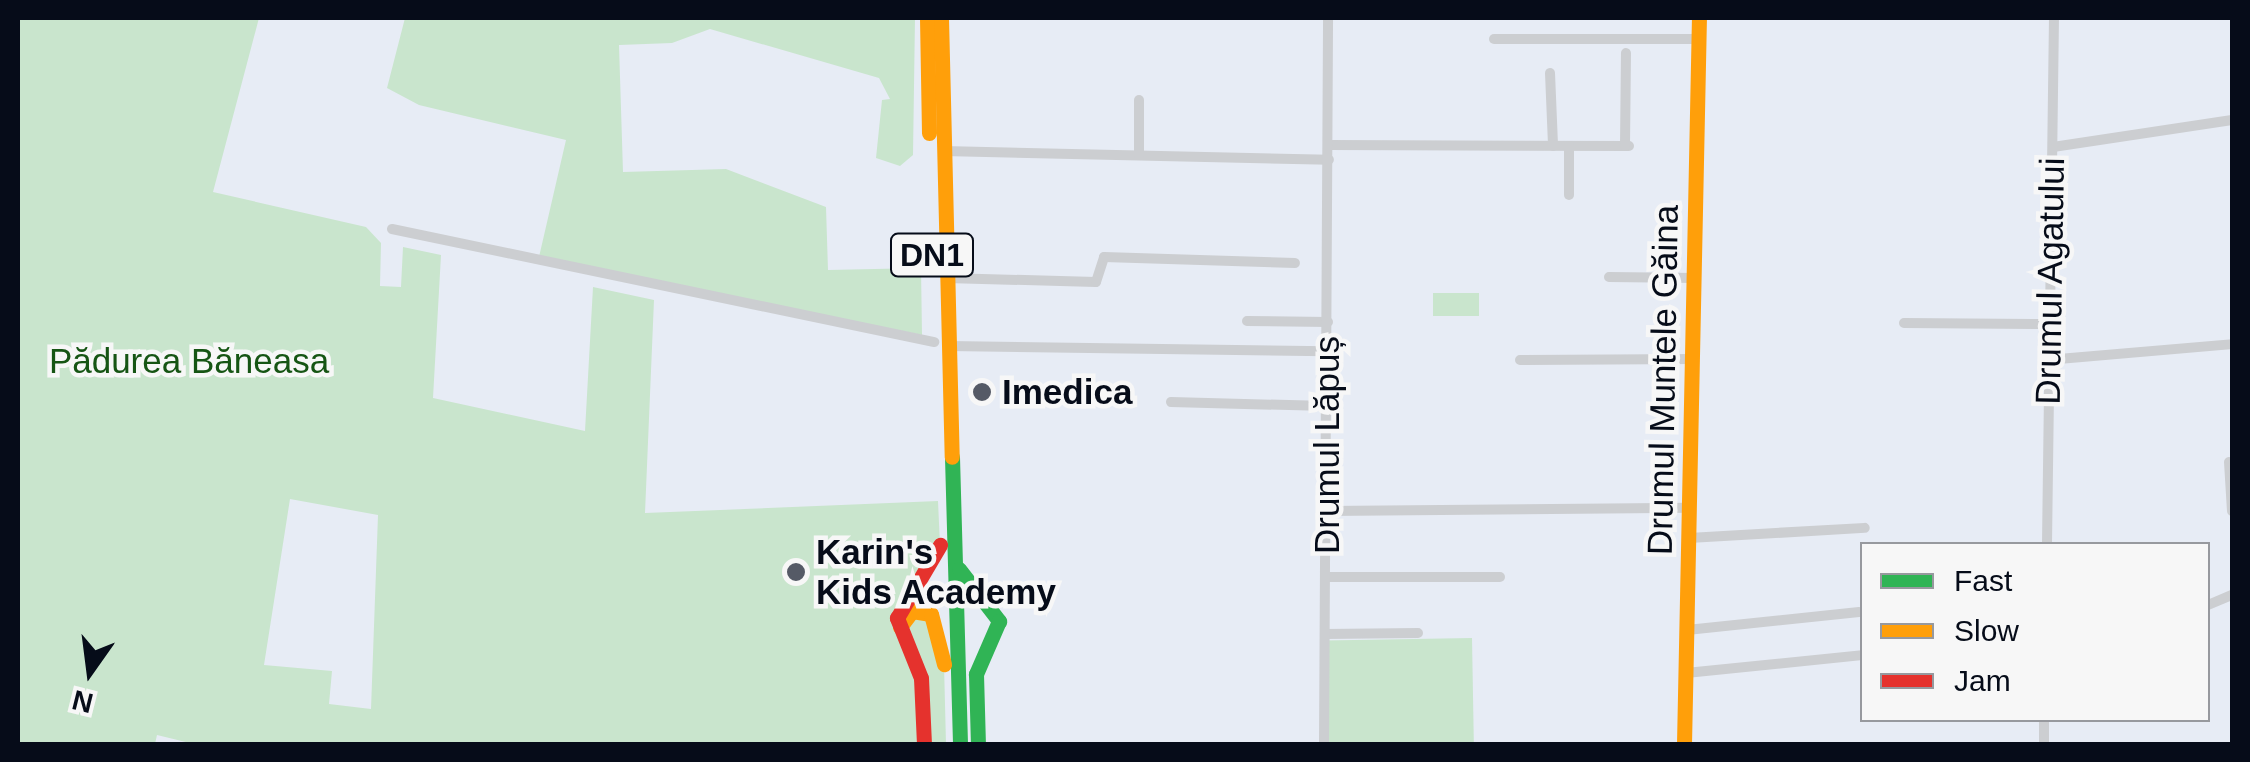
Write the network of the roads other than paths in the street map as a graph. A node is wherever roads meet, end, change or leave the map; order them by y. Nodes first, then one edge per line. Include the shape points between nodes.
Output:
1 (927, 18) edge
2 (940, 18) edge
3 (1328, 18) edge
4 (1699, 18) edge
5 (2054, 18) edge
6 (1494, 39) dead end
7 (1699, 39) junction
8 (1626, 53) dead end
9 (1550, 72) dead end
10 (1139, 100) dead end
11 (2232, 120) edge
12 (1329, 145) junction
13 (1553, 146) junction
14 (1569, 146) junction
15 (2053, 147) junction
16 (943, 150) junction
17 (1139, 155) junction
18 (1330, 160) junction
19 (1569, 195) dead end
20 (392, 229) dead end
21 (1295, 263) dead end
22 (1608, 277) dead end
23 (945, 278) junction
24 (1696, 278) junction
25 (1247, 321) dead end
26 (1328, 322) junction
27 (1904, 323) dead end
28 (2048, 324) junction
29 (940, 344) junction
30 (2232, 344) edge
31 (1327, 351) junction
32 (1695, 359) junction
33 (1520, 360) dead end
34 (2048, 360) junction
35 (1171, 402) dead end
36 (1327, 406) junction
37 (2229, 462) dead end
38 (1690, 508) junction
39 (1327, 511) junction
40 (2232, 511) edge
41 (1865, 528) dead end
42 (1689, 538) junction
43 (2047, 542) edge
44 (946, 547) junction
45 (1326, 577) junction
46 (1500, 577) dead end
47 (1859, 612) dead end
48 (998, 628) junction
49 (1688, 630) junction
50 (1418, 633) dead end
51 (899, 634) junction
52 (1325, 634) junction
53 (1860, 655) edge
54 (951, 664) junction
55 (1686, 673) junction
56 (952, 685) junction
57 (924, 744) edge
58 (946, 744) edge
59 (960, 744) edge
60 (978, 744) edge
61 (1324, 744) edge
62 (1684, 744) edge

1 - 29 main road, DN1
2 - 16 main road, DN1
3 - 12 street, Drumul Lăpuș
4 - 7 main road, Drumul Muntele Găina
5 - 15 street, Drumul Agatului
6 - 7 street
7 - 24 main road, Drumul Muntele Găina
8 - 14 street via 1627,146
9 - 13 street
10 - 17 street
11 - 15 street
12 - 13 street
12 - 18 street, Drumul Lăpuș
13 - 14 street
14 - 19 street
15 - 28 street, Drumul Agatului
16 - 17 street
16 - 23 main road, DN1
17 - 18 street
18 - 26 street, Drumul Lăpuș
20 - 29 street
21 - 23 street via 1104,256 1095,282
22 - 24 street
23 - 29 main road, DN1
24 - 32 main road, Drumul Muntele Găina
25 - 26 street
26 - 31 street, Drumul Lăpuș
27 - 28 street
28 - 34 street, Drumul Agatului
29 - 31 street
29 - 44 main road, DN1
30 - 34 street
31 - 36 street, Drumul Lăpuș
32 - 33 street
32 - 38 main road, Drumul Muntele Găina
34 - 43 street, Drumul Agatului
35 - 36 street
36 - 39 street, Drumul Lăpuș
37 - 40 street
38 - 39 street
38 - 42 main road, Drumul Muntele Găina
39 - 45 street, Drumul Lăpuș
41 - 42 street
42 - 49 main road, Drumul Muntele Găina
44 - 48 main road via 967,590
44 - 51 main road via 898,612
44 - 54 main road, DN1
45 - 46 street
45 - 52 street, Drumul Lăpuș
47 - 49 street
48 - 54 main road via 986,616 972,619
48 - 60 main road via 976,674
49 - 55 main road, Drumul Muntele Găina
50 - 52 street
51 - 54 main road via 908,613 927,612
51 - 57 main road via 921,678
52 - 61 street, Drumul Lăpuș
53 - 55 street
54 - 56 main road, DN1
55 - 62 main road, Drumul Muntele Găina
56 - 58 main road, DN1
56 - 59 main road, DN1

